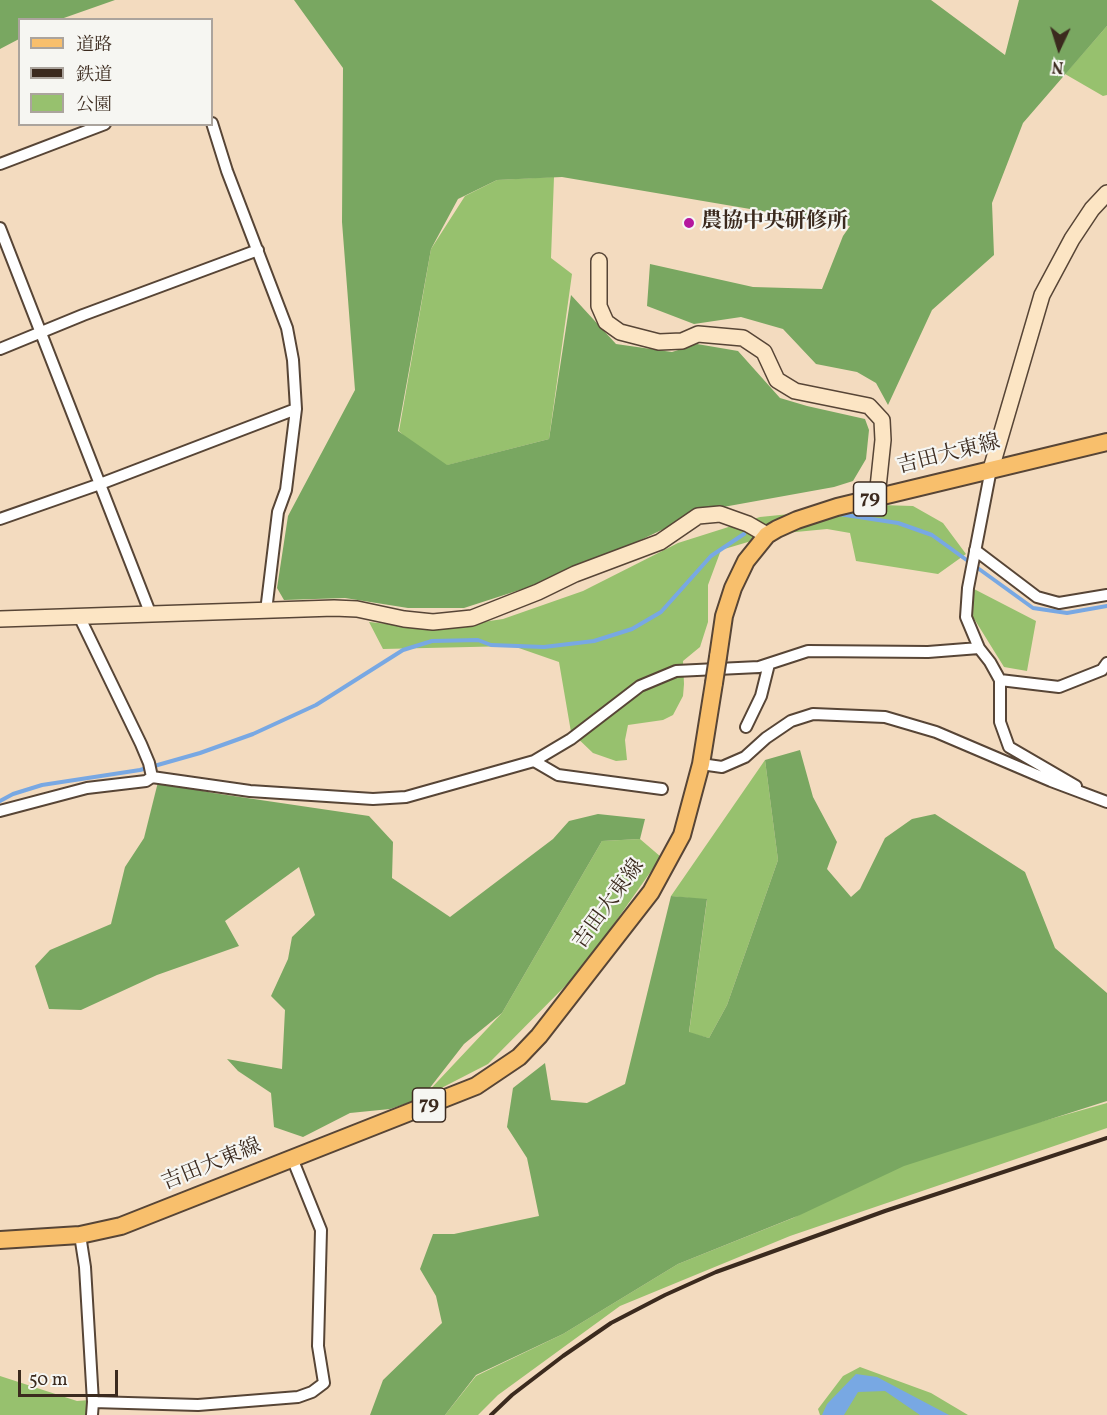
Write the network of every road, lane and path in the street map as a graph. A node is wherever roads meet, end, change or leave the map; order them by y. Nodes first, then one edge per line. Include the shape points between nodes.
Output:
1 (100, 126) edge
2 (213, 126) edge
3 (0, 164) edge
4 (1107, 192) edge
5 (0, 228) edge
6 (258, 250) junction
7 (599, 261) dead end
8 (41, 332) junction
9 (0, 349) edge
10 (296, 409) junction
11 (1107, 442) edge
12 (991, 469) junction
13 (100, 484) junction
14 (877, 497) junction
15 (0, 519) edge
16 (766, 535) junction
17 (975, 553) junction
18 (1107, 595) edge
19 (266, 611) junction
20 (151, 615) junction
21 (79, 616) junction
22 (0, 619) edge
23 (979, 648) junction
24 (1107, 663) edge
25 (769, 664) junction
26 (1000, 680) junction
27 (746, 727) dead end
28 (534, 761) junction
29 (701, 764) junction
30 (151, 772) junction
31 (662, 789) dead end
32 (1082, 793) junction
33 (1107, 802) edge
34 (0, 811) edge
35 (292, 1158) junction
36 (80, 1235) junction
37 (0, 1240) edge
38 (93, 1402) junction
39 (92, 1415) edge

1 - 3 street
2 - 6 street
4 - 12 street via 1072,239 1042,295
5 - 8 street
6 - 8 street
6 - 10 street via 287,328
7 - 14 street via 599,306 606,322 620,332 659,342 682,341 698,334 743,338 764,352 777,380 795,391 869,406 882,420
8 - 9 street
8 - 13 street
10 - 13 street
10 - 19 street
11 - 12 main road, 吉田大東線 / 79
12 - 14 main road, 吉田大東線 / 79
12 - 17 street
13 - 15 street
13 - 20 street
14 - 16 main road, 吉田大東線 / 79 via 798,520
16 - 19 street via 720,514 698,516 660,542 472,618 434,622 334,608
16 - 29 main road, 吉田大東線 / 79, bridge via 746,561 724,616
17 - 18 street via 1037,597 1059,603
17 - 23 street via 966,617
19 - 20 street
20 - 21 street
21 - 22 street
21 - 30 street
23 - 25 street via 928,652 808,651
23 - 26 street
24 - 26 street via 1102,670 1059,687
25 - 27 street via 761,696
25 - 28 street via 676,671 640,686 571,740
26 - 32 street via 1000,722 1010,747 1072,783
28 - 30 street via 406,797 373,799 250,791
28 - 31 street via 558,775
29 - 32 street via 722,767 745,758 765,738 791,721 813,714 885,717 936,732
29 - 35 main road, 吉田大東線 / 79 via 682,835 651,891 519,1057 476,1086
30 - 34 street via 146,781 87,788
32 - 33 street
35 - 36 main road, 吉田大東線 / 79 via 121,1226
35 - 38 street via 321,1230 318,1346 324,1383 298,1397 198,1405
36 - 37 main road, 吉田大東線 / 79
36 - 38 street via 86,1267
38 - 39 street

